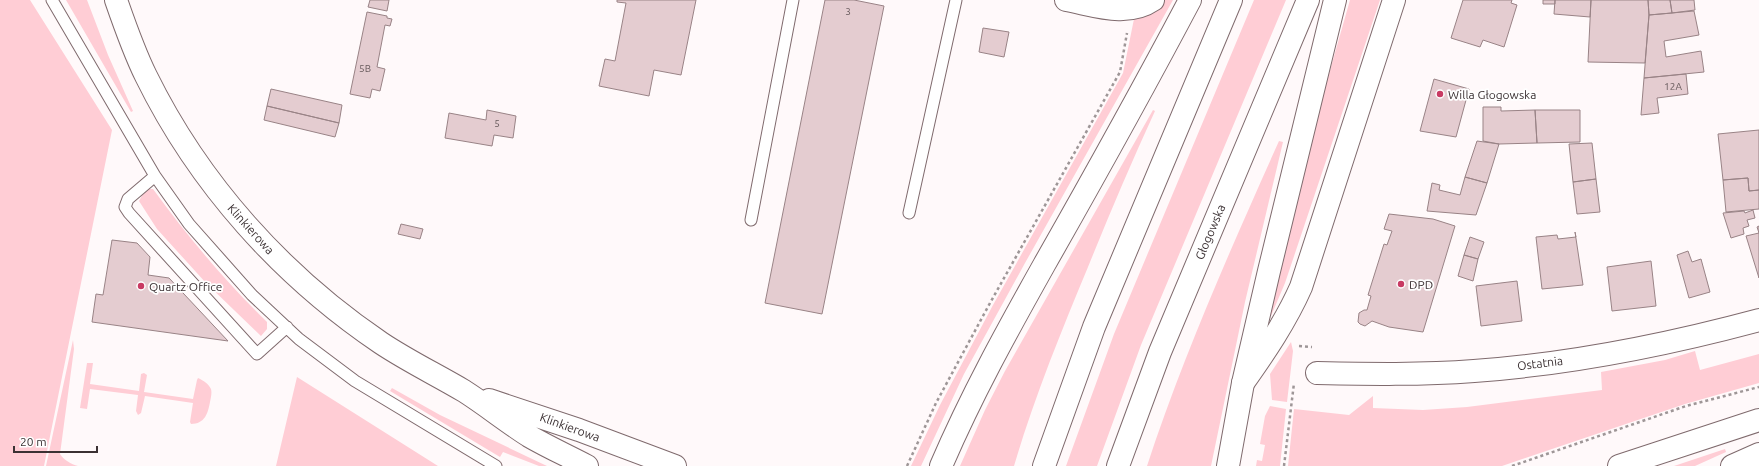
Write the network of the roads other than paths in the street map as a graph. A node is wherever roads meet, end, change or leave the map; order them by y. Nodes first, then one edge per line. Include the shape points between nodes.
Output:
1 (52, 0) edge
2 (116, 0) edge
3 (793, 0) edge
4 (956, 0) edge
5 (1066, 0) edge
6 (1153, 0) edge
7 (1190, 0) edge
8 (1231, 0) edge
9 (1308, 0) edge
10 (1335, 0) edge
11 (1394, 0) edge
12 (155, 176) junction
13 (909, 213) dead end
14 (751, 220) dead end
15 (1759, 320) edge
16 (287, 327) junction
17 (1317, 373) dead end
18 (1243, 383) junction
19 (464, 391) junction
20 (1759, 420) edge
21 (1759, 454) edge
22 (496, 466) edge
23 (587, 466) edge
24 (675, 466) edge
25 (941, 466) edge
26 (1044, 466) edge
27 (1118, 466) edge
28 (1228, 466) edge
29 (1619, 466) edge
30 (1732, 466) edge

1 - 12 lane
2 - 19 street, Klinkierowa via 146,76 168,117 229,205 259,240 291,271 353,323 407,360
3 - 14 lane
4 - 13 lane
5 - 6 street via 1131,9
7 - 25 street via 999,346
8 - 26 street via 1094,327
9 - 27 street, Głogowska via 1160,352
10 - 18 street
11 - 18 street via 1301,287 1284,321
12 - 16 lane via 189,224 219,260
12 - 16 lane via 128,199 125,207 129,213 256,354
15 - 17 street, Ostatnia via 1640,348 1544,363 1474,371
16 - 22 lane via 355,381
18 - 28 street
19 - 23 street, Klinkierowa via 529,436
19 - 24 street, Klinkierowa
20 - 29 street
21 - 30 street

